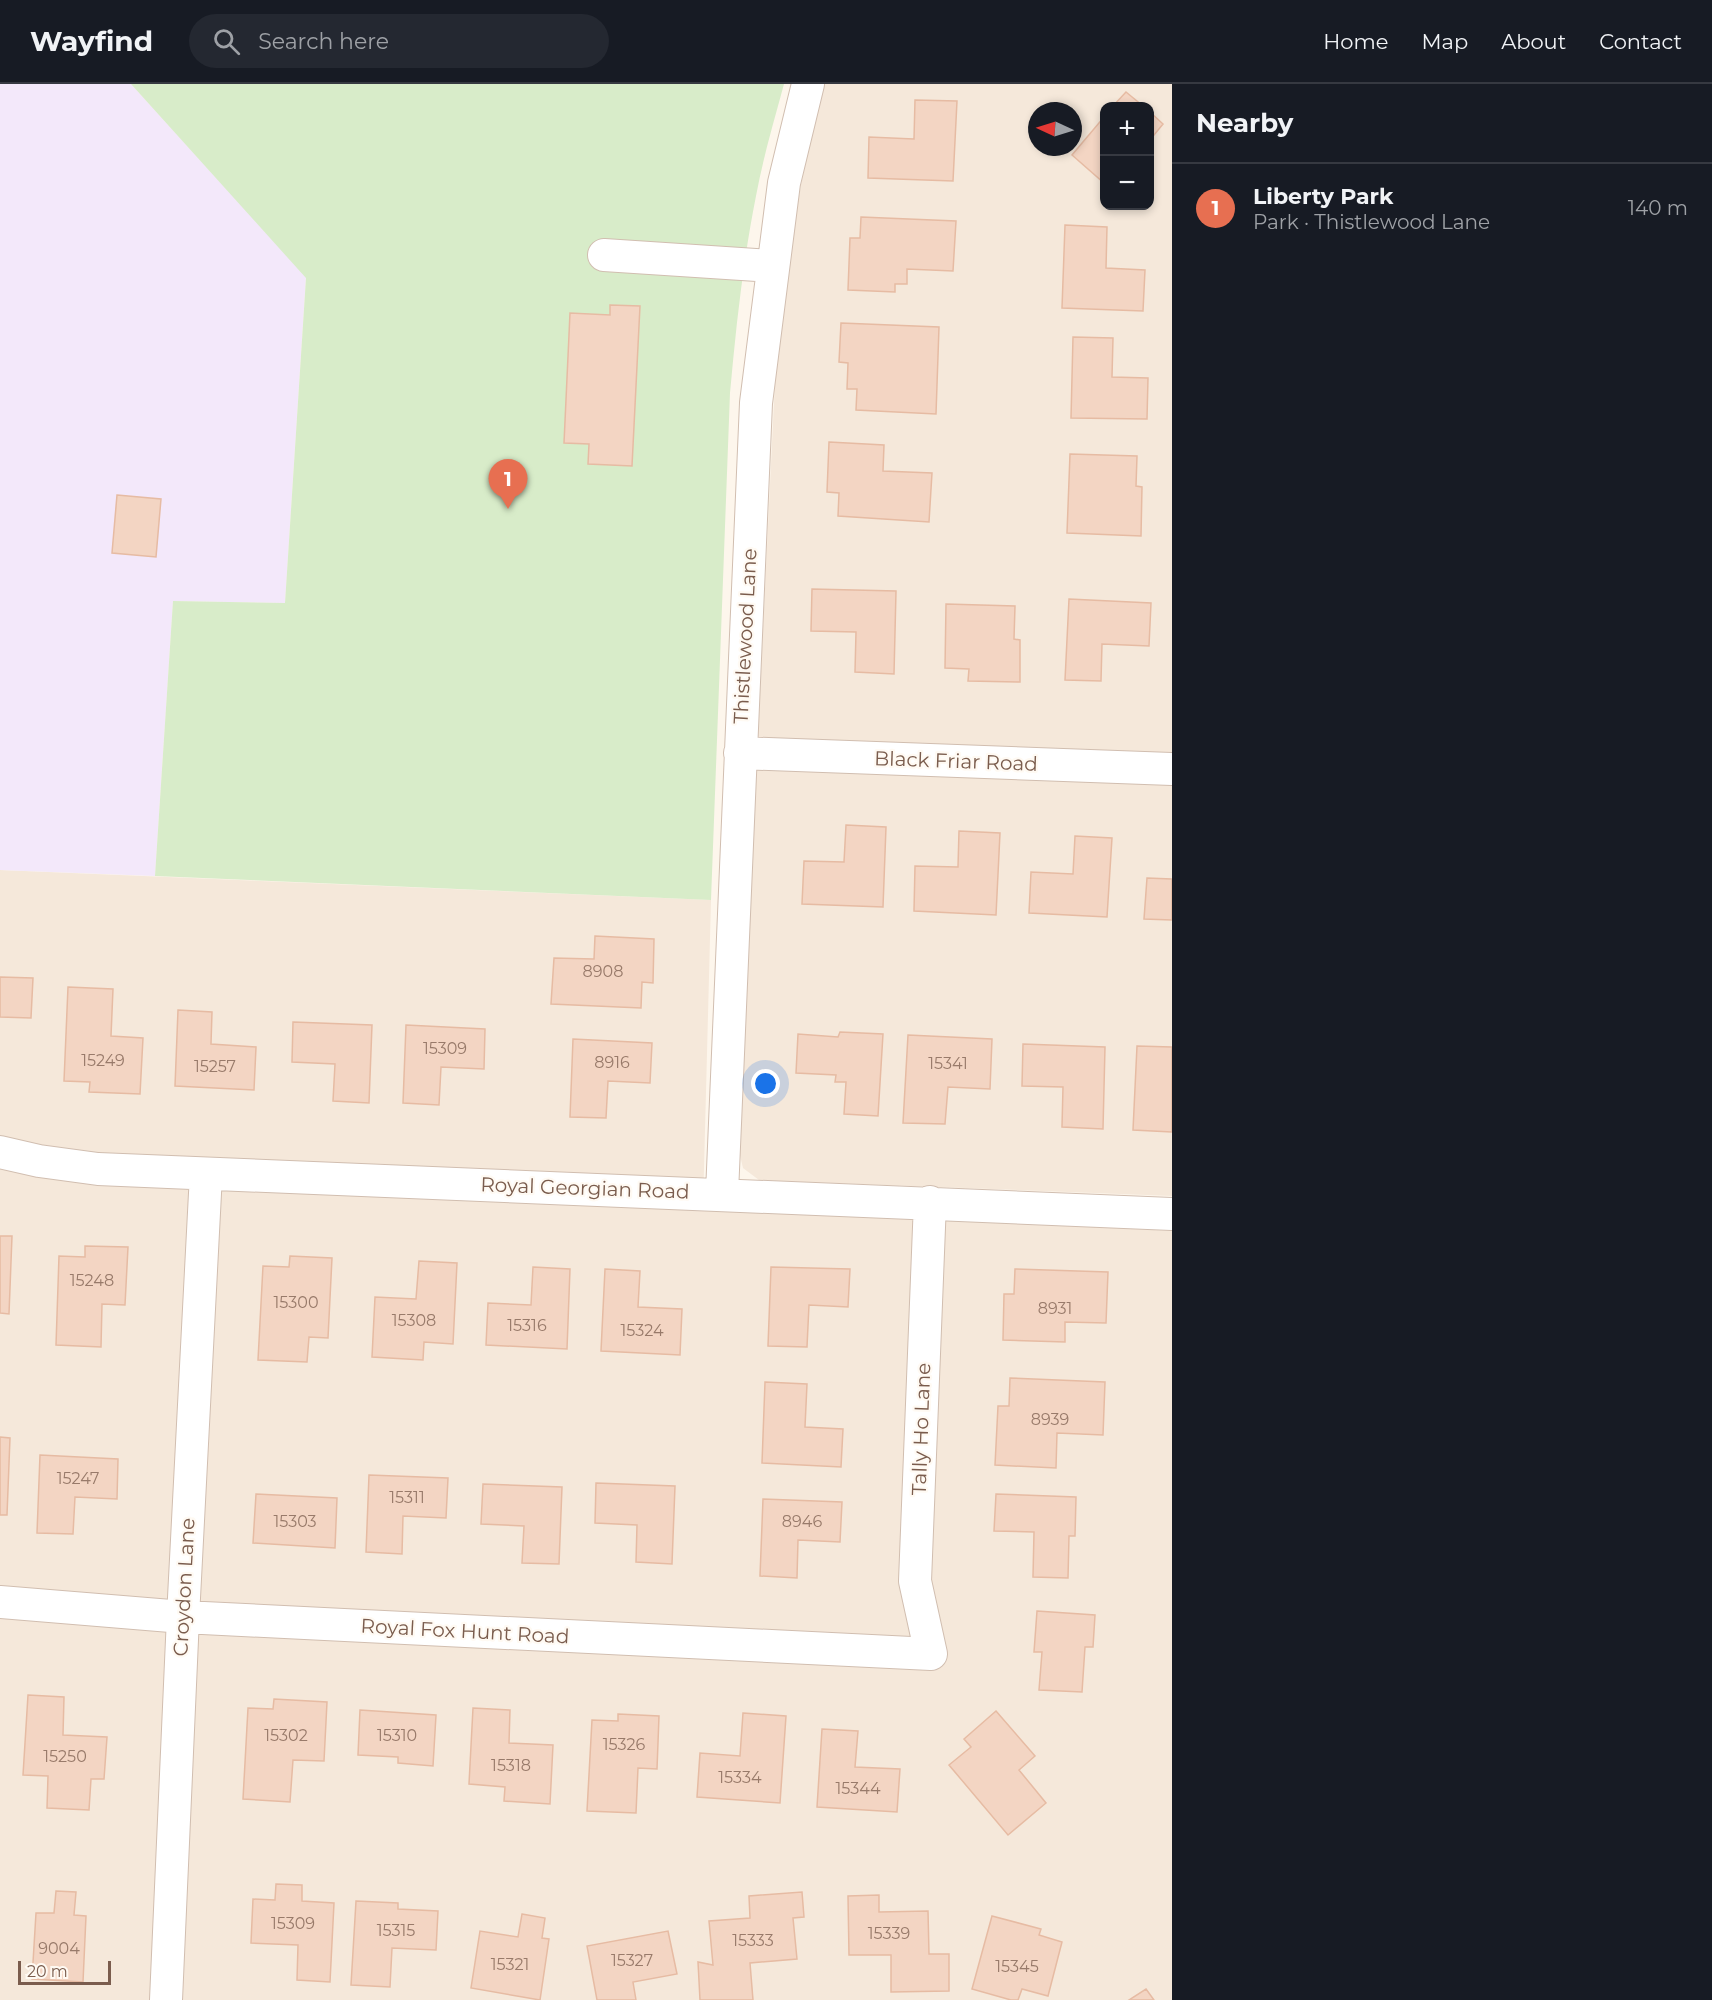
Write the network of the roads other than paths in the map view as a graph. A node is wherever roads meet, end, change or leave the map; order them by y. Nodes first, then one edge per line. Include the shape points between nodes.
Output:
1 (808, 84) edge
2 (604, 255) dead end
3 (773, 266) junction
4 (740, 753) junction
5 (1172, 770) edge
6 (0, 1152) edge
7 (206, 1174) junction
8 (722, 1193) junction
9 (930, 1202) junction
10 (1172, 1214) edge
11 (0, 1602) edge
12 (183, 1617) junction
13 (931, 1654) joint
14 (166, 2000) edge

1 - 3 street, Thistlewood Lane via 784,183
2 - 3 street
3 - 4 street, Thistlewood Lane via 756,403
4 - 5 street, Black Friar Road
4 - 8 street, Thistlewood Lane
6 - 7 street, Royal Georgian Road via 98,1168
7 - 8 street, Royal Georgian Road
7 - 12 street, Croydon Lane
8 - 9 street, Royal Georgian Road
9 - 10 street, Royal Georgian Road
9 - 13 street, Tally Ho Lane via 915,1581
11 - 12 street, Royal Fox Hunt Road
12 - 13 street, Royal Fox Hunt Road
12 - 14 street, Croydon Lane

